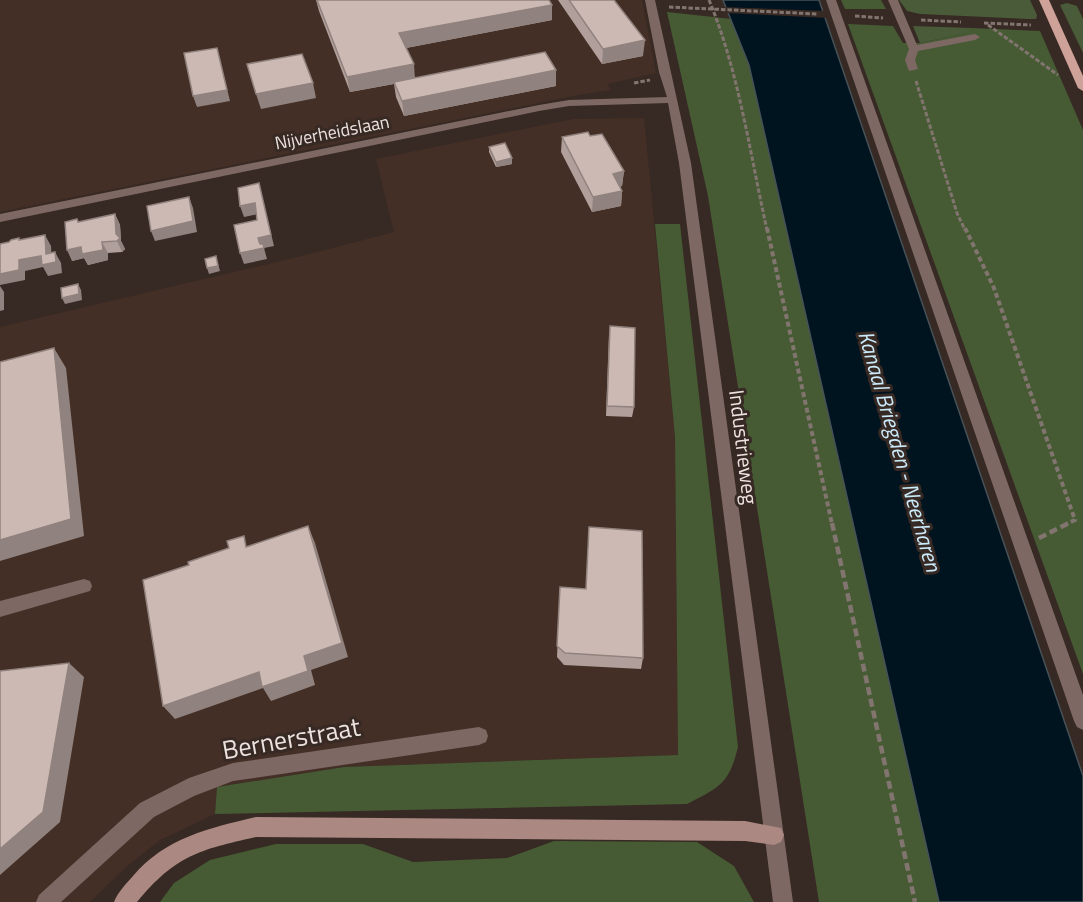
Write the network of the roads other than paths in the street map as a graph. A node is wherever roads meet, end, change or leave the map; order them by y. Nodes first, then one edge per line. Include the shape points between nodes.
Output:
1 (650, 0) edge
2 (831, 0) edge
3 (893, 0) edge
4 (1044, 0) edge
5 (975, 37) dead end
6 (914, 49) junction
7 (913, 69) road end
8 (1083, 88) edge
9 (673, 100) junction
10 (0, 218) edge
11 (84, 586) dead end
12 (0, 609) edge
13 (1083, 721) edge
14 (478, 736) dead end
15 (774, 835) junction
16 (46, 902) edge
17 (123, 902) edge
18 (783, 902) edge

1 - 9 street, Industrieweg
2 - 13 street
3 - 6 street
4 - 8 main road
5 - 6 street
6 - 7 street via 910,60
9 - 10 street, Nijverheidslaan via 569,103 539,108
9 - 15 street, Industrieweg via 690,197
11 - 12 street
14 - 16 street, Bernerstraat via 233,772 189,788 147,810
15 - 17 main road via 745,831 256,827 206,838 170,855
15 - 18 street, Industrieweg

